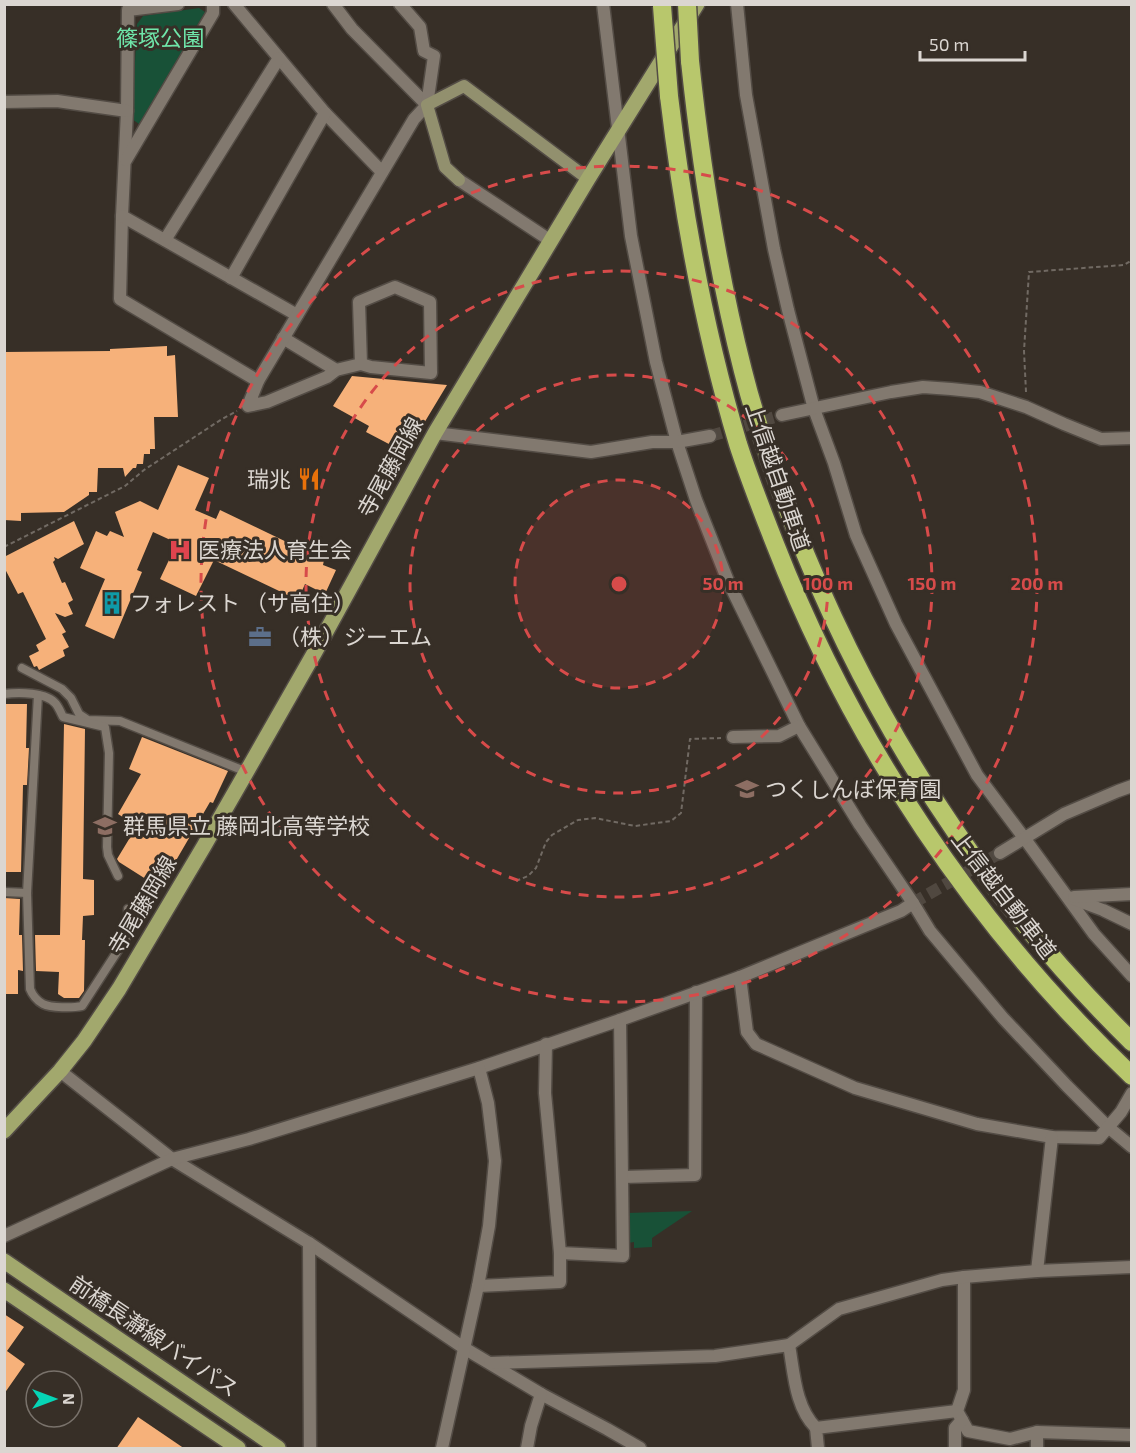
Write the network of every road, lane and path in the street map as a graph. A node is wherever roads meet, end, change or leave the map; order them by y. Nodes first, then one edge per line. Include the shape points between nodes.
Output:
1 (178, 4) edge
2 (213, 4) edge
3 (234, 4) edge
4 (333, 4) edge
5 (400, 4) edge
6 (603, 4) edge
7 (687, 4) edge
8 (698, 4) edge
9 (737, 4) edge
10 (662, 5) edge
11 (279, 58) junction
12 (4, 102) edge
13 (427, 105) junction
14 (127, 111) junction
15 (325, 113) junction
16 (618, 131) junction
17 (124, 163) junction
18 (382, 172) junction
19 (588, 179) junction
20 (122, 216) junction
21 (165, 240) junction
22 (551, 241) junction
23 (1131, 260) edge
24 (231, 278) junction
25 (297, 315) junction
26 (283, 338) junction
27 (361, 363) junction
28 (336, 370) junction
29 (258, 381) junction
30 (248, 406) junction
31 (1026, 407) junction
32 (814, 409) junction
33 (782, 415) tunnel mouth
34 (435, 433) junction
35 (710, 436) tunnel mouth
36 (1131, 438) edge
37 (677, 442) junction
38 (4, 547) edge
39 (22, 668) dead end
40 (4, 694) edge
41 (38, 694) junction
42 (800, 726) junction
43 (733, 737) joint
44 (247, 772) junction
45 (1131, 786) edge
46 (1026, 838) junction
47 (1000, 853) tunnel mouth
48 (118, 876) dead end
49 (516, 881) dead end
50 (4, 892) edge
51 (27, 893) junction
52 (1131, 894) edge
53 (1067, 897) junction
54 (913, 903) junction
55 (128, 909) dead end
56 (1131, 924) edge
57 (1131, 976) edge
58 (740, 977) junction
59 (696, 992) junction
60 (620, 1020) junction
61 (1130, 1040) edge
62 (546, 1044) junction
63 (479, 1068) junction
64 (60, 1071) junction
65 (1128, 1072) edge
66 (1131, 1093) edge
67 (1108, 1126) junction
68 (4, 1131) edge
69 (1052, 1137) junction
70 (1131, 1147) edge
71 (172, 1159) junction
72 (622, 1177) junction
73 (4, 1236) edge
74 (309, 1243) junction
75 (560, 1253) junction
76 (4, 1261) edge
77 (1131, 1267) edge
78 (1037, 1271) junction
79 (964, 1277) junction
80 (478, 1286) junction
81 (4, 1290) edge
82 (789, 1345) junction
83 (464, 1348) junction
84 (489, 1363) junction
85 (540, 1394) junction
86 (959, 1416) junction
87 (816, 1428) junction
88 (1037, 1432) junction
89 (1131, 1435) edge
90 (238, 1449) edge
91 (278, 1449) edge
92 (310, 1449) edge
93 (442, 1449) edge
94 (527, 1449) edge
95 (640, 1449) edge
96 (818, 1449) edge
97 (955, 1449) edge
98 (1037, 1449) edge

1 - 14 street via 128,10
2 - 17 street via 213,13
3 - 11 street
4 - 13 street via 352,29
5 - 13 street via 420,27 424,51 434,56
6 - 16 street
7 - 61 highway, 上信越自動車道, bridge via 696,120 727,304 762,436 808,563 868,688 939,807 1050,955
8 - 16 main road, 寺尾藤岡線
9 - 32 street via 746,95 772,238
10 - 65 highway, 上信越自動車道, bridge via 678,169 703,309 739,446 786,573 846,700 917,820 1039,979
11 - 15 street
11 - 21 street
12 - 14 street via 57,101
13 - 18 street
13 - 19 street via 464,86
13 - 22 street via 445,167
14 - 17 street
15 - 18 street
15 - 24 street
16 - 19 main road, 寺尾藤岡線
16 - 37 street via 642,295
17 - 20 street
18 - 25 street
19 - 22 main road, 寺尾藤岡線
20 - 21 street
20 - 29 street via 120,300
21 - 24 street
22 - 34 main road, 寺尾藤岡線
23 - 31 path via 1124,265 1029,272 1024,351
24 - 25 street
25 - 26 street
26 - 28 street
26 - 29 street
27 - 27 street via 359,302 395,287 430,302 431,373 371,368
27 - 28 street
28 - 30 street via 267,402
29 - 30 street
30 - 38 path via 222,418 125,486
31 - 32 street via 980,392 923,387
31 - 36 street via 1101,439
32 - 33 street
32 - 46 street via 856,535 896,624 977,776
34 - 37 street via 591,452
34 - 44 main road, 寺尾藤岡線
35 - 37 street
37 - 42 street via 728,581
39 - 44 lane via 63,688 79,714 88,720 120,721
40 - 41 lane
41 - 48 lane via 55,702 63,717 105,727 109,753 107,847
41 - 51 lane
42 - 43 street via 779,736
42 - 54 street
43 - 49 path via 690,739 681,813 672,821 635,826 595,818 578,820 552,835 536,868
44 - 64 main road, 寺尾藤岡線 via 119,989
45 - 46 street via 1064,814
46 - 47 street
46 - 53 street
50 - 51 lane
51 - 55 lane via 30,989 42,1004 51,1006 82,1006 126,938
52 - 53 street
53 - 56 street
53 - 57 street
54 - 58 street
54 - 67 street via 930,931 1004,1018
58 - 59 street
58 - 69 street via 747,1032 756,1044 855,1088 977,1124
59 - 60 street
59 - 72 street via 695,1175
60 - 62 street
60 - 72 street
62 - 63 street
62 - 75 street via 545,1093
63 - 71 street
63 - 80 street via 488,1102 495,1161
64 - 68 main road, 寺尾藤岡線
64 - 71 street
66 - 67 street
67 - 69 street via 1099,1138
67 - 70 street
69 - 78 street
71 - 73 street
71 - 74 street
72 - 75 street via 622,1256
74 - 83 street
74 - 92 street
75 - 80 street via 560,1282
76 - 91 main road, 前橋長瀞線バイパス
77 - 78 street
78 - 79 street
79 - 82 street via 839,1309
79 - 86 street via 964,1390
80 - 83 street
81 - 90 main road, 前橋長瀞線バイパス
82 - 84 street via 715,1356
82 - 87 street via 797,1392 807,1419
83 - 84 street
83 - 93 street
84 - 85 street
85 - 94 street
85 - 95 street
86 - 87 street
86 - 88 street via 968,1431 1010,1439
86 - 97 street
87 - 96 street
88 - 89 street
88 - 98 street

